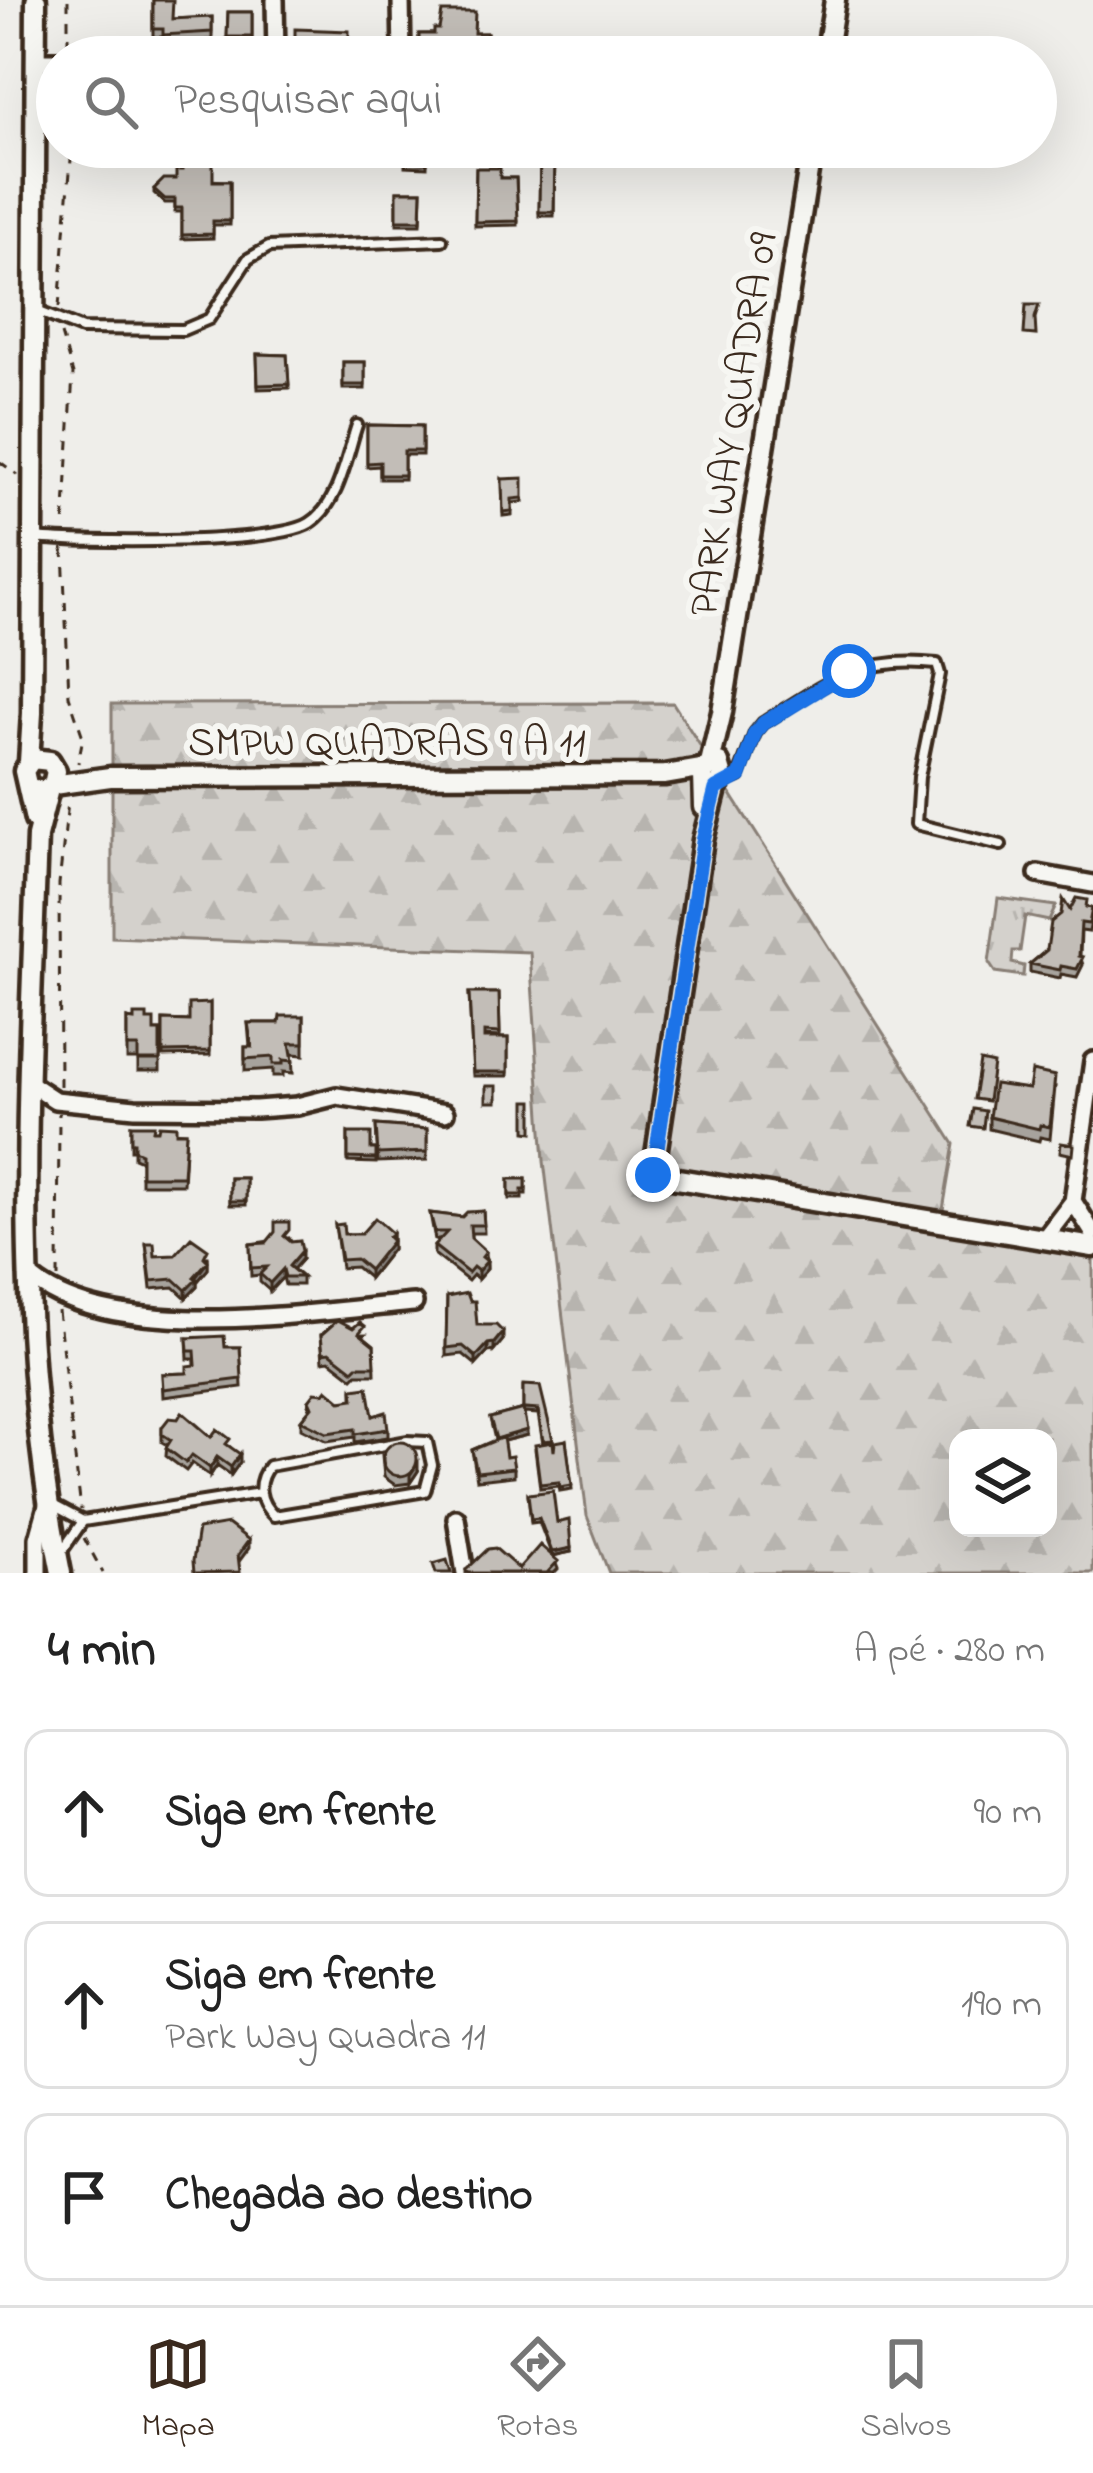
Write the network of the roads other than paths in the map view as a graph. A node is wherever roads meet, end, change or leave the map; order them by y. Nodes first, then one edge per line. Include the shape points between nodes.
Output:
1 (35, 0) edge
2 (274, 0) edge
3 (401, 0) edge
4 (835, 0) edge
5 (275, 36) edge
6 (402, 36) edge
7 (829, 36) edge
8 (35, 61) joint
9 (809, 168) edge
10 (442, 240) dead end
11 (33, 310) junction
12 (357, 424) dead end
13 (32, 538) junction
14 (43, 762) junction
15 (75, 775) junction
16 (712, 777) junction
17 (44, 787) junction
18 (1001, 845) dead end
19 (1037, 874) dead end
20 (1093, 884) edge
21 (1093, 1061) edge
22 (29, 1083) junction
23 (58, 1101) junction
24 (446, 1113) dead end
25 (28, 1114) junction
26 (1073, 1201) junction
27 (1093, 1233) edge
28 (1043, 1240) junction
29 (1093, 1247) edge
30 (31, 1277) junction
31 (414, 1303) dead end
32 (260, 1493) junction
33 (48, 1502) junction
34 (456, 1518) dead end
35 (82, 1521) junction
36 (60, 1565) edge
37 (38, 1573) edge
38 (465, 1573) edge

1 - 8 street
2 - 5 street
3 - 6 street
4 - 7 street
8 - 11 street
9 - 16 street, PARK WAY QUADRA 09
10 - 11 lane via 269,247 248,259 208,319 183,330 101,331
11 - 13 street
12 - 13 lane via 334,491 309,524 273,536
13 - 14 street via 32,713
14 - 15 street, SMPW QUADRAS 9 A 11
14 - 17 street via 56,778
14 - 17 street via 24,780
15 - 16 street, SMPW QUADRAS 9 A 11
15 - 17 street, SMPW QUADRAS 9 A 11
16 - 18 lane via 740,776 764,723 849,671 937,664 916,824
16 - 28 street, PARK WAY QUADRA 09 via 653,1175
17 - 22 street
19 - 20 street
21 - 26 street
22 - 23 street
22 - 25 street
23 - 24 street via 214,1110 338,1096
23 - 25 street
25 - 30 street
26 - 27 street
26 - 28 street
28 - 29 street
30 - 31 street via 58,1297 130,1318
30 - 33 street
32 - 32 lane via 274,1516 425,1491 427,1442 269,1466
32 - 35 lane
33 - 35 lane
33 - 36 street
33 - 37 street
34 - 38 street
35 - 36 lane

